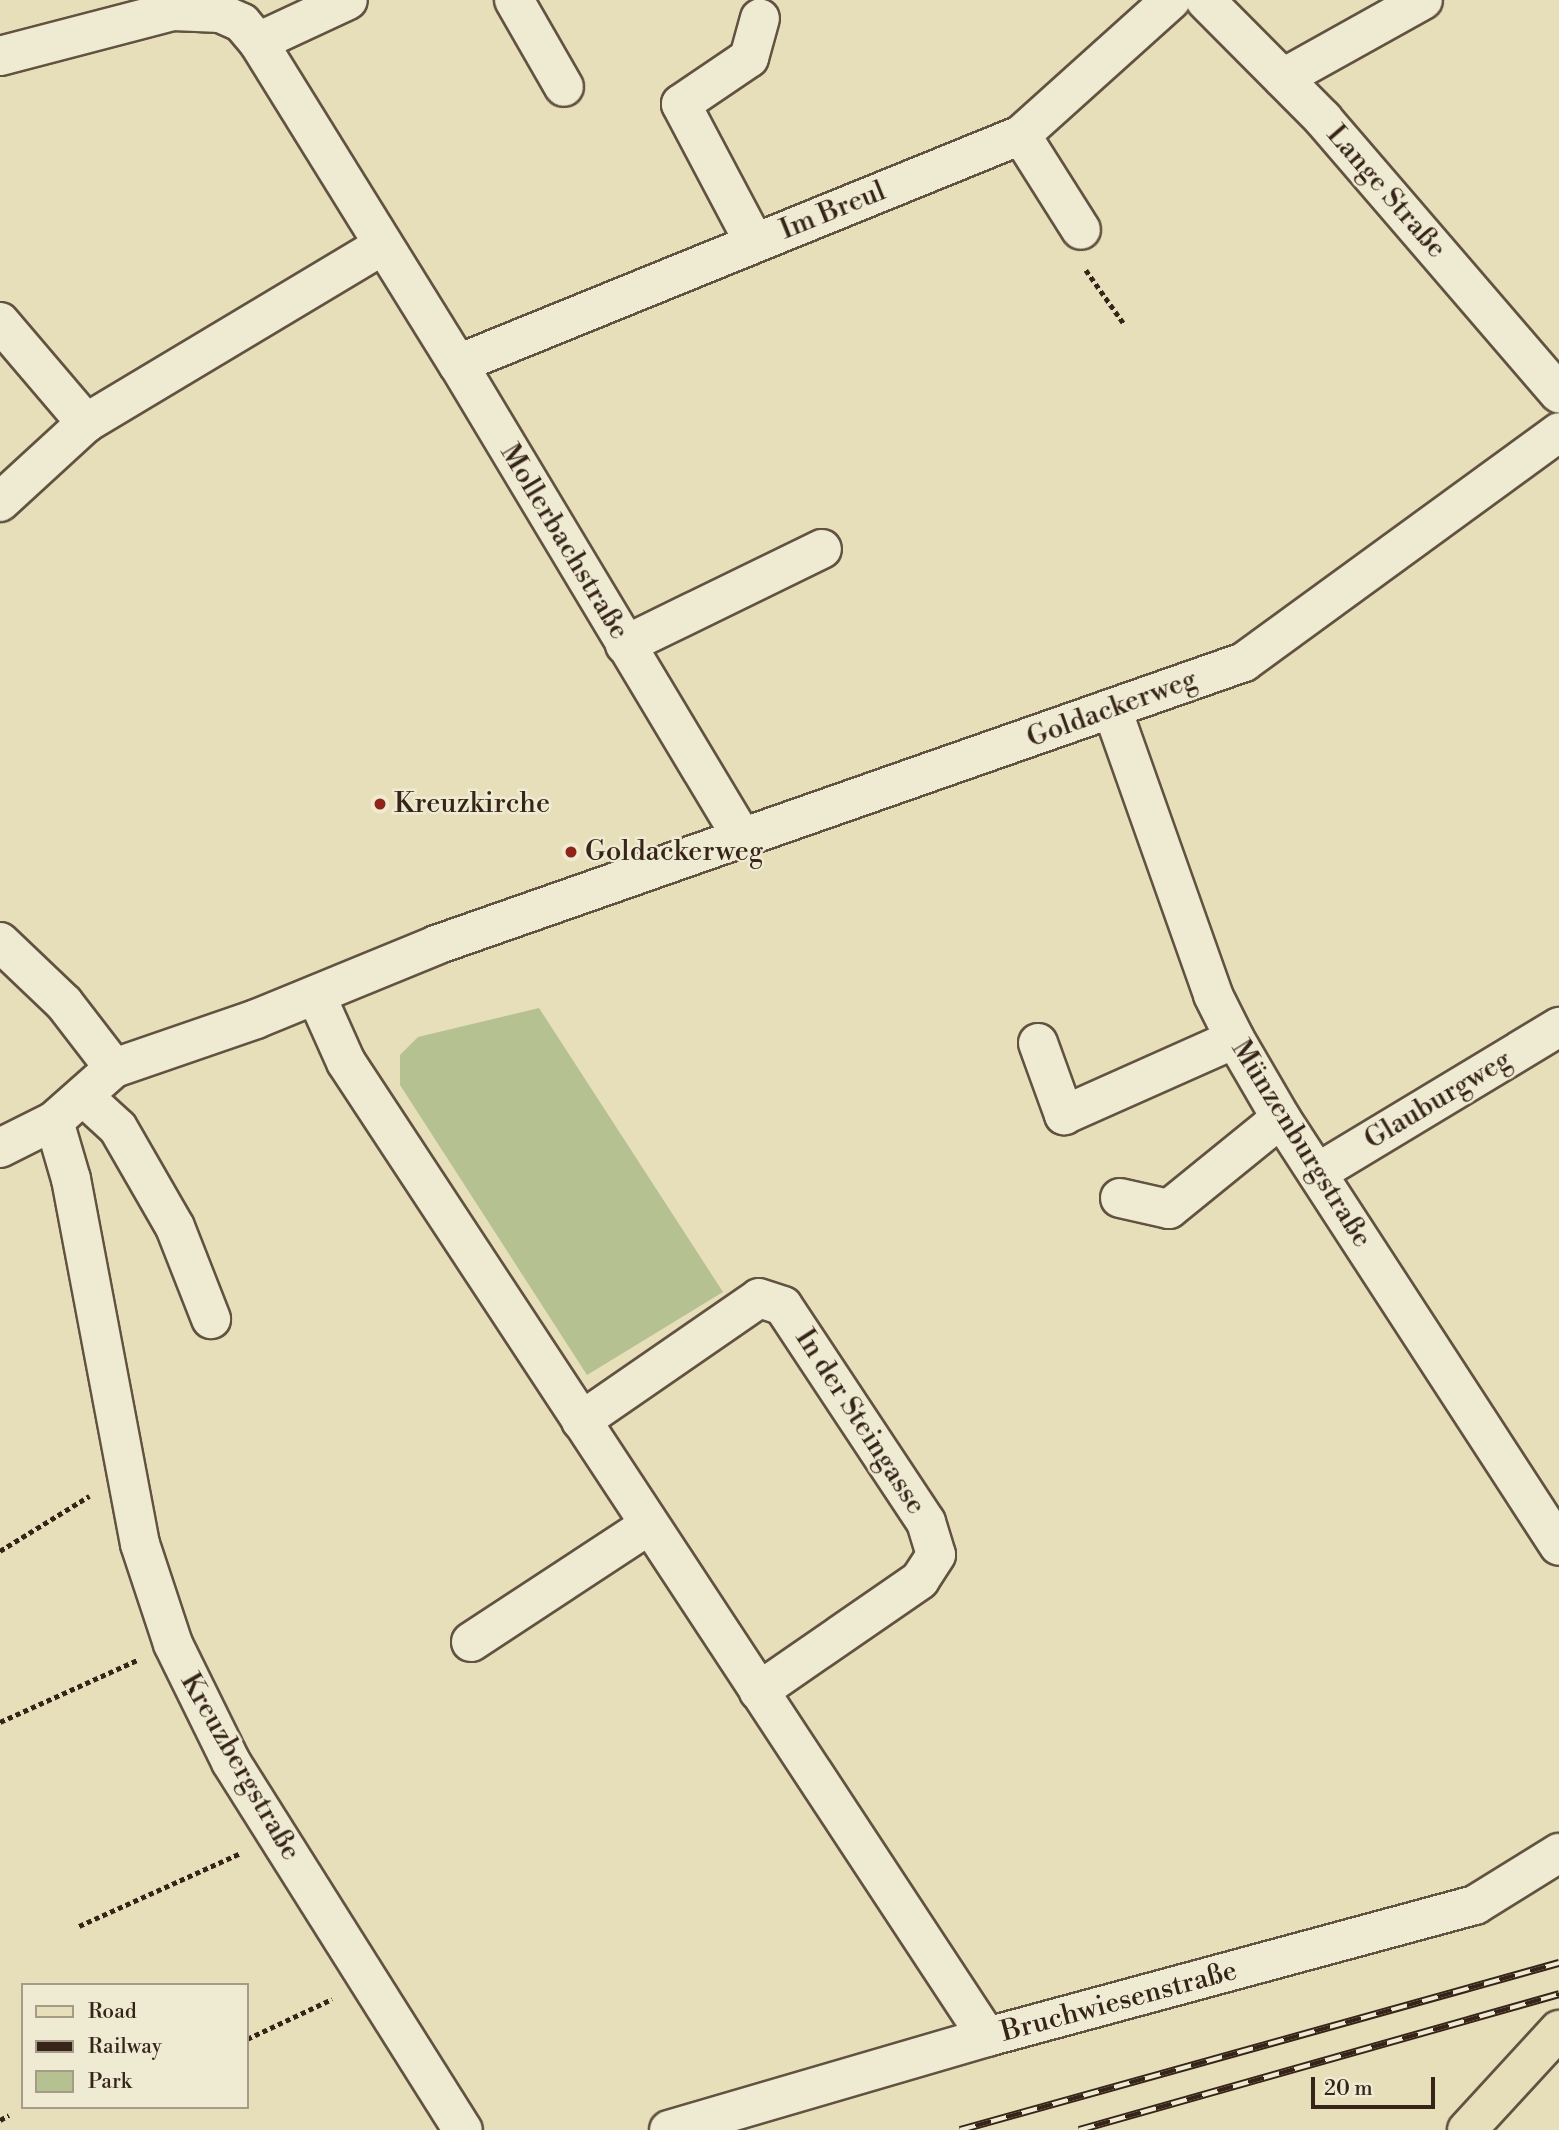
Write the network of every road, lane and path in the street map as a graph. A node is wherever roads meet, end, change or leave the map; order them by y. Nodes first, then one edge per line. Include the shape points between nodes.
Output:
1 (348, 0) edge
2 (514, 0) edge
3 (1171, 0) edge
4 (1205, 0) edge
5 (1423, 0) edge
6 (760, 18) dead end
7 (258, 42) junction
8 (0, 56) edge
9 (1283, 78) junction
10 (564, 87) dead end
11 (1021, 135) junction
12 (1080, 230) joint
13 (754, 242) junction
14 (383, 245) junction
15 (0, 322) edge
16 (1125, 325) dead end
17 (458, 364) junction
18 (1559, 393) edge
19 (86, 423) junction
20 (1559, 432) edge
21 (0, 502) edge
22 (822, 549) dead end
23 (625, 645) junction
24 (1112, 709) junction
25 (743, 839) junction
26 (0, 942) edge
27 (316, 995) junction
28 (1559, 1027) edge
29 (1235, 1038) junction
30 (1038, 1042) dead end
31 (114, 1068) junction
32 (83, 1096) junction
33 (1281, 1118) junction
34 (54, 1121) junction
35 (0, 1148) edge
36 (1317, 1172) junction
37 (1120, 1198) dead end
38 (211, 1320) dead end
39 (581, 1421) junction
40 (125, 1474) junction
41 (649, 1525) junction
42 (1559, 1546) edge
43 (0, 1551) edge
44 (471, 1642) dead end
45 (173, 1644) junction
46 (758, 1691) junction
47 (0, 1722) edge
48 (277, 1836) junction
49 (1559, 1853) edge
50 (79, 1926) dead end
51 (368, 1983) junction
52 (1559, 2029) edge
53 (987, 2037) junction
54 (248, 2039) edge
55 (1513, 2081) junction
56 (9, 2115) dead end
57 (0, 2120) edge
58 (463, 2130) edge
59 (668, 2130) edge
60 (1454, 2130) edge
61 (1467, 2130) edge
62 (1488, 2130) edge

1 - 7 street
2 - 10 street
3 - 11 street, Im Breul
4 - 9 street, Lange Straße
5 - 9 street
6 - 13 street via 749,58 681,104
7 - 8 street, Mollerbachstraße via 242,23 220,13 173,11
7 - 14 street, Mollerbachstraße
9 - 18 street, Lange Straße
11 - 12 street
11 - 13 street, Im Breul
12 - 16 path via 1071,248
13 - 17 street, Im Breul
14 - 17 street, Mollerbachstraße
14 - 19 street
15 - 19 street
17 - 23 street, Mollerbachstraße
19 - 21 street
20 - 24 street, Goldackerweg via 1244,662
22 - 23 street
23 - 25 street, Mollerbachstraße
24 - 25 street, Goldackerweg
24 - 29 street, Münzenburgstraße via 1213,995
25 - 27 street, Goldackerweg via 436,945
26 - 31 street via 64,1003
27 - 31 street, Goldackerweg
27 - 39 street via 346,1062
28 - 36 street, Glauburgweg
29 - 30 street via 1064,1115
29 - 33 street, Münzenburgstraße
31 - 32 street, Goldackerweg
32 - 34 street, Goldackerweg
32 - 38 street via 118,1128 175,1227
33 - 36 street, Münzenburgstraße
33 - 37 street via 1169,1209
34 - 35 street, Goldackerweg
34 - 40 street, Kreuzbergstraße via 71,1180
36 - 42 street, Münzenburgstraße
39 - 41 street
39 - 46 street, In der Steingasse via 759,1298 783,1306 896,1476 926,1522 936,1555 920,1580
40 - 43 path
40 - 45 street, Kreuzbergstraße via 140,1544
41 - 44 street
41 - 46 street
45 - 47 path
45 - 48 street, Kreuzbergstraße via 198,1703
46 - 53 street
48 - 50 path
48 - 51 street, Kreuzbergstraße
49 - 53 street, Bruchwiesenstraße via 1475,1905
51 - 54 path
51 - 58 street, Kreuzbergstraße
52 - 55 main road
53 - 59 street, Bruchwiesenstraße
55 - 60 main road
55 - 61 main road
55 - 62 main road
56 - 57 path

